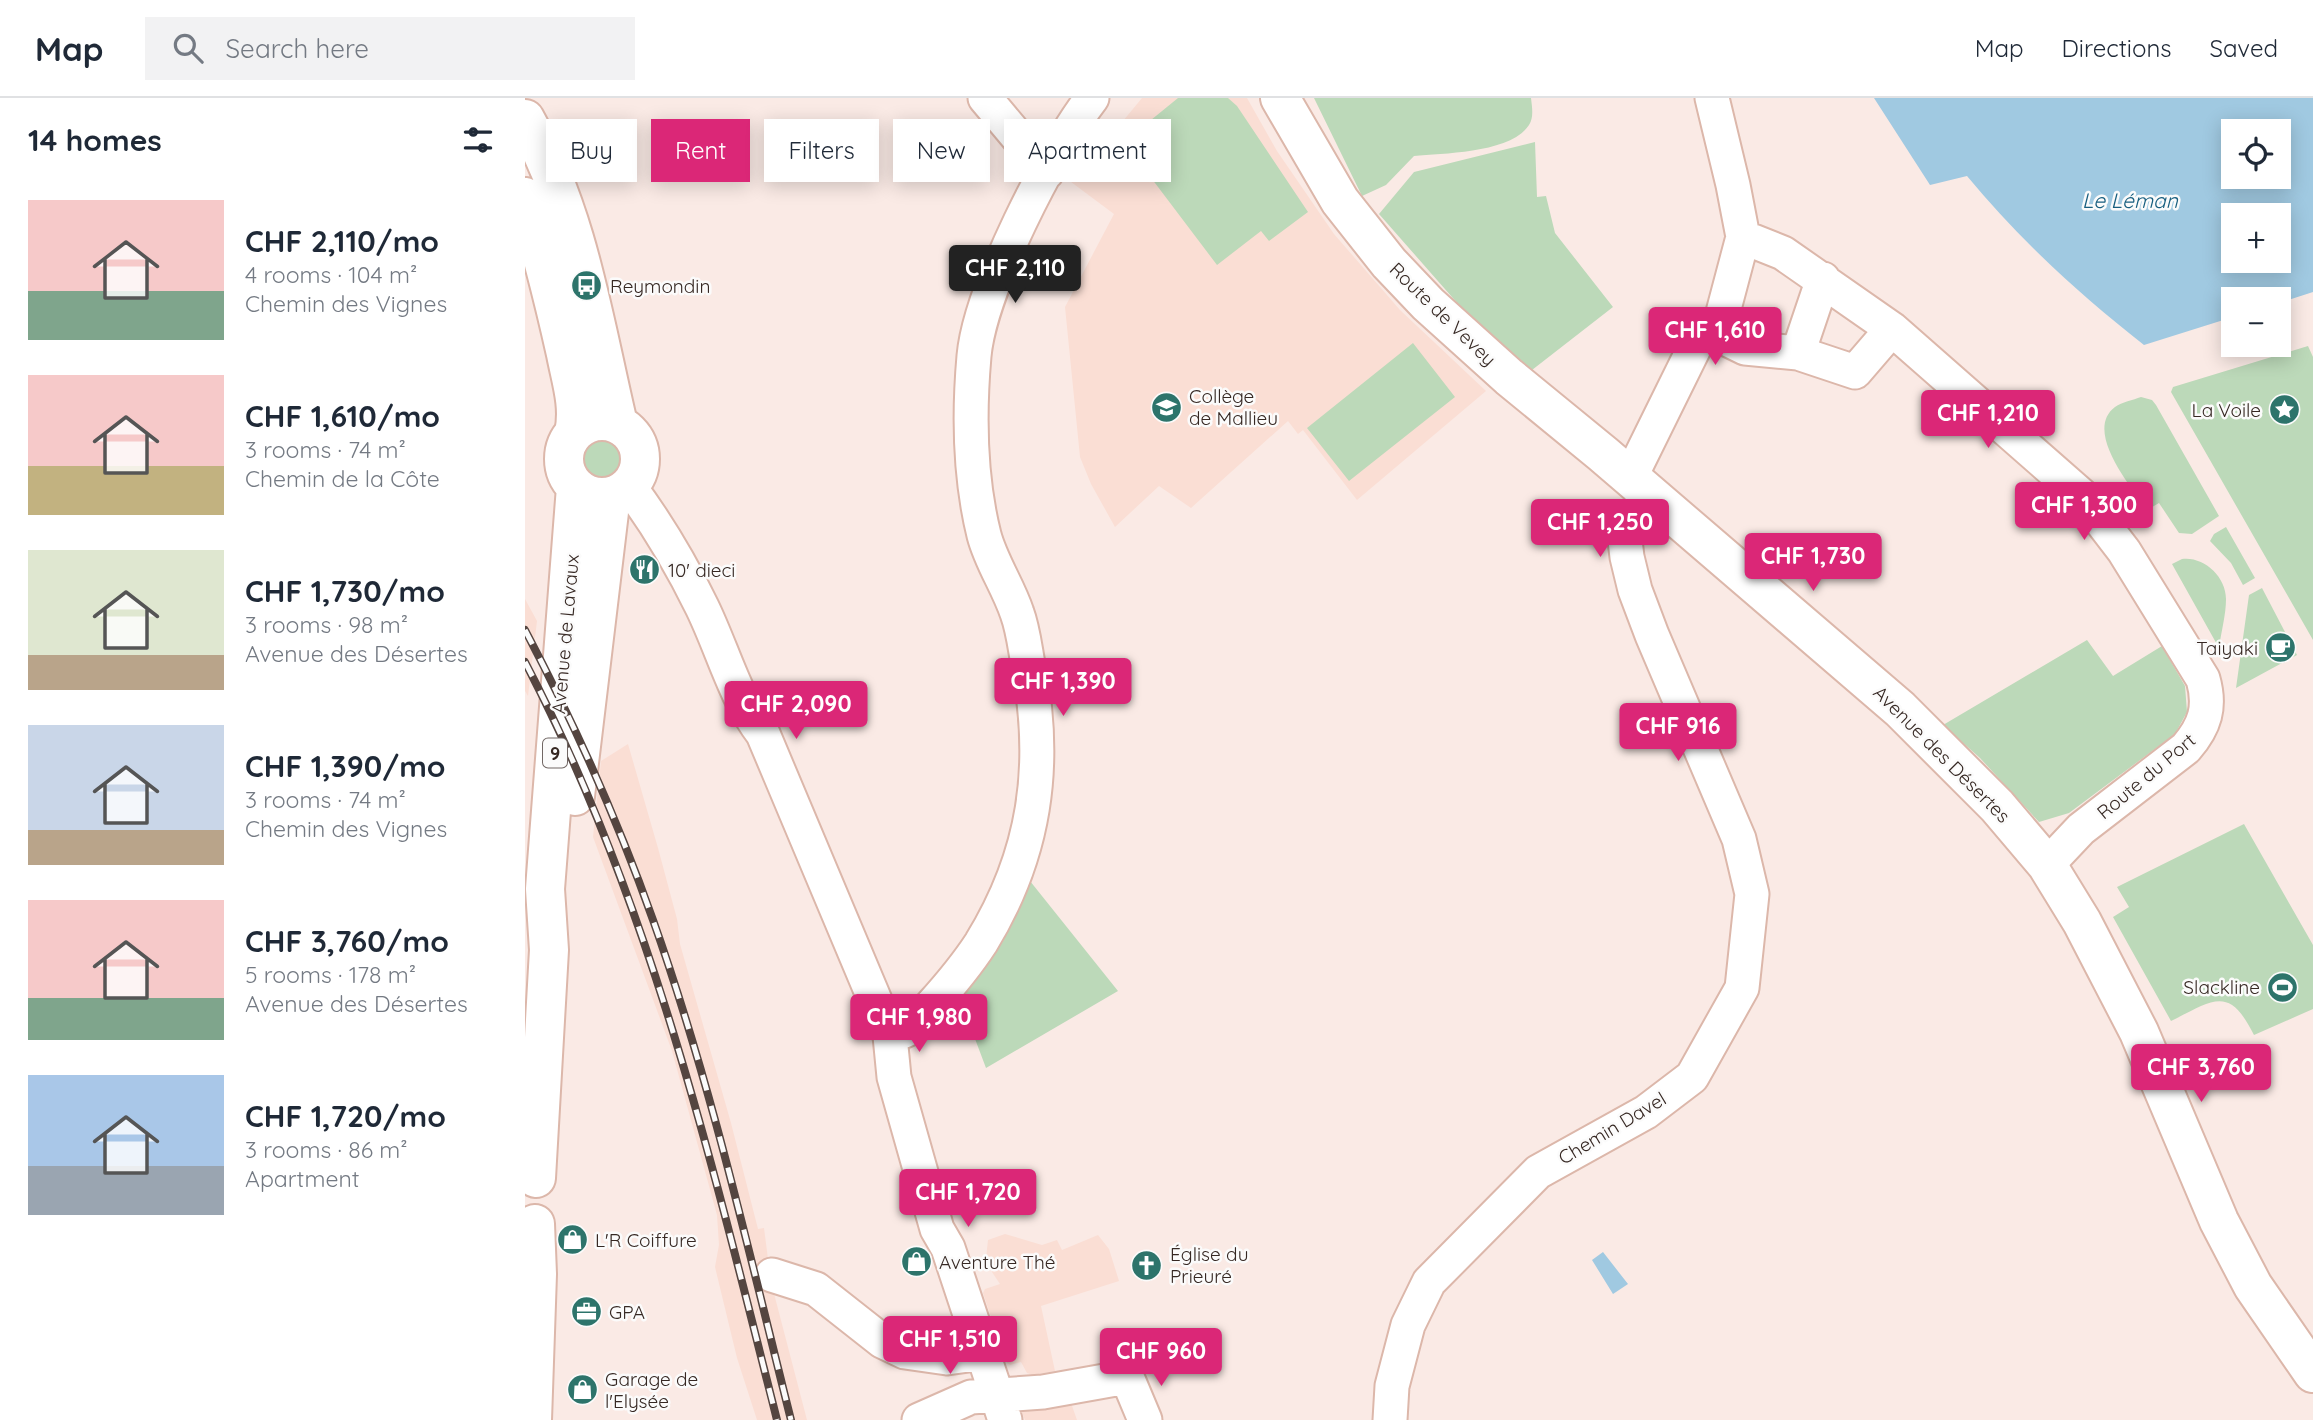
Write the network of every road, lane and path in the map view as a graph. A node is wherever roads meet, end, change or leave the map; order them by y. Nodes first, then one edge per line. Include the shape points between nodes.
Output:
1 (985, 98) edge
2 (1092, 98) edge
3 (1280, 98) edge
4 (1712, 98) edge
5 (1079, 119) edge
6 (525, 120) edge
7 (1004, 121) edge
8 (1042, 182) edge
9 (525, 197) edge
10 (1743, 237) junction
11 (1823, 279) junction
12 (1704, 328) junction
13 (1892, 330) junction
14 (1798, 353) junction
15 (618, 424) junction
16 (574, 433) junction
17 (1639, 486) junction
18 (605, 490) junction
19 (2047, 865) junction
20 (890, 1036) junction
21 (530, 1179) edge
22 (530, 1223) edge
23 (772, 1275) dead end
24 (983, 1353) junction
25 (2313, 1373) edge
26 (1001, 1408) edge
27 (532, 1420) edge
28 (919, 1420) edge
29 (1145, 1420) edge
30 (1390, 1420) edge

1 - 7 street
2 - 5 street
3 - 17 main road, Route de Vevey via 1340,201 1389,263 1509,377
4 - 10 street
6 - 15 main road via 545,156 574,231
8 - 20 street via 981,317 974,354 973,441 984,536 1018,615 1033,688 1039,757 1032,821 1008,895 963,971 910,1028
9 - 16 main road via 548,271 575,396 578,417
10 - 11 street, Route du Port via 1783,253
10 - 12 street, Chemin Davel via 1721,320
11 - 13 street, Route du Port
11 - 14 street
12 - 14 street via 1745,348
12 - 17 street, Chemin Davel
13 - 14 street via 1856,372
13 - 19 street, Route du Port via 2081,495 2142,579 2203,678 2209,698 2207,715 2186,748 2081,830
15 - 16 main road via 594,422
15 - 18 main road via 636,441 640,465
16 - 18 main road via 565,466
17 - 19 main road, Avenue des Désertes via 1900,709 1982,789
17 - 30 street, Chemin Davel via 1624,532 1635,590 1737,832 1749,877 1752,894 1742,988 1692,1077 1646,1112 1538,1172 1429,1282 1408,1325 1392,1386
18 - 20 street via 670,542 747,712 763,734
18 - 21 main road, Avenue de Lavaux / 9 via 610,512 560,907 549,950
19 - 25 main road, Avenue des Désertes via 2133,1021 2219,1221 2253,1286
20 - 24 street via 894,1077 937,1229 948,1248
21 - 22 main road, Avenue de Lavaux / 9 via 549,1185 555,1199 547,1219
22 - 27 main road, Avenue de Lavaux / 9 via 537,1273
23 - 24 street via 816,1289 882,1341 905,1352 947,1358
24 - 26 street
26 - 28 street via 971,1397
26 - 29 street via 1043,1392 1126,1377

